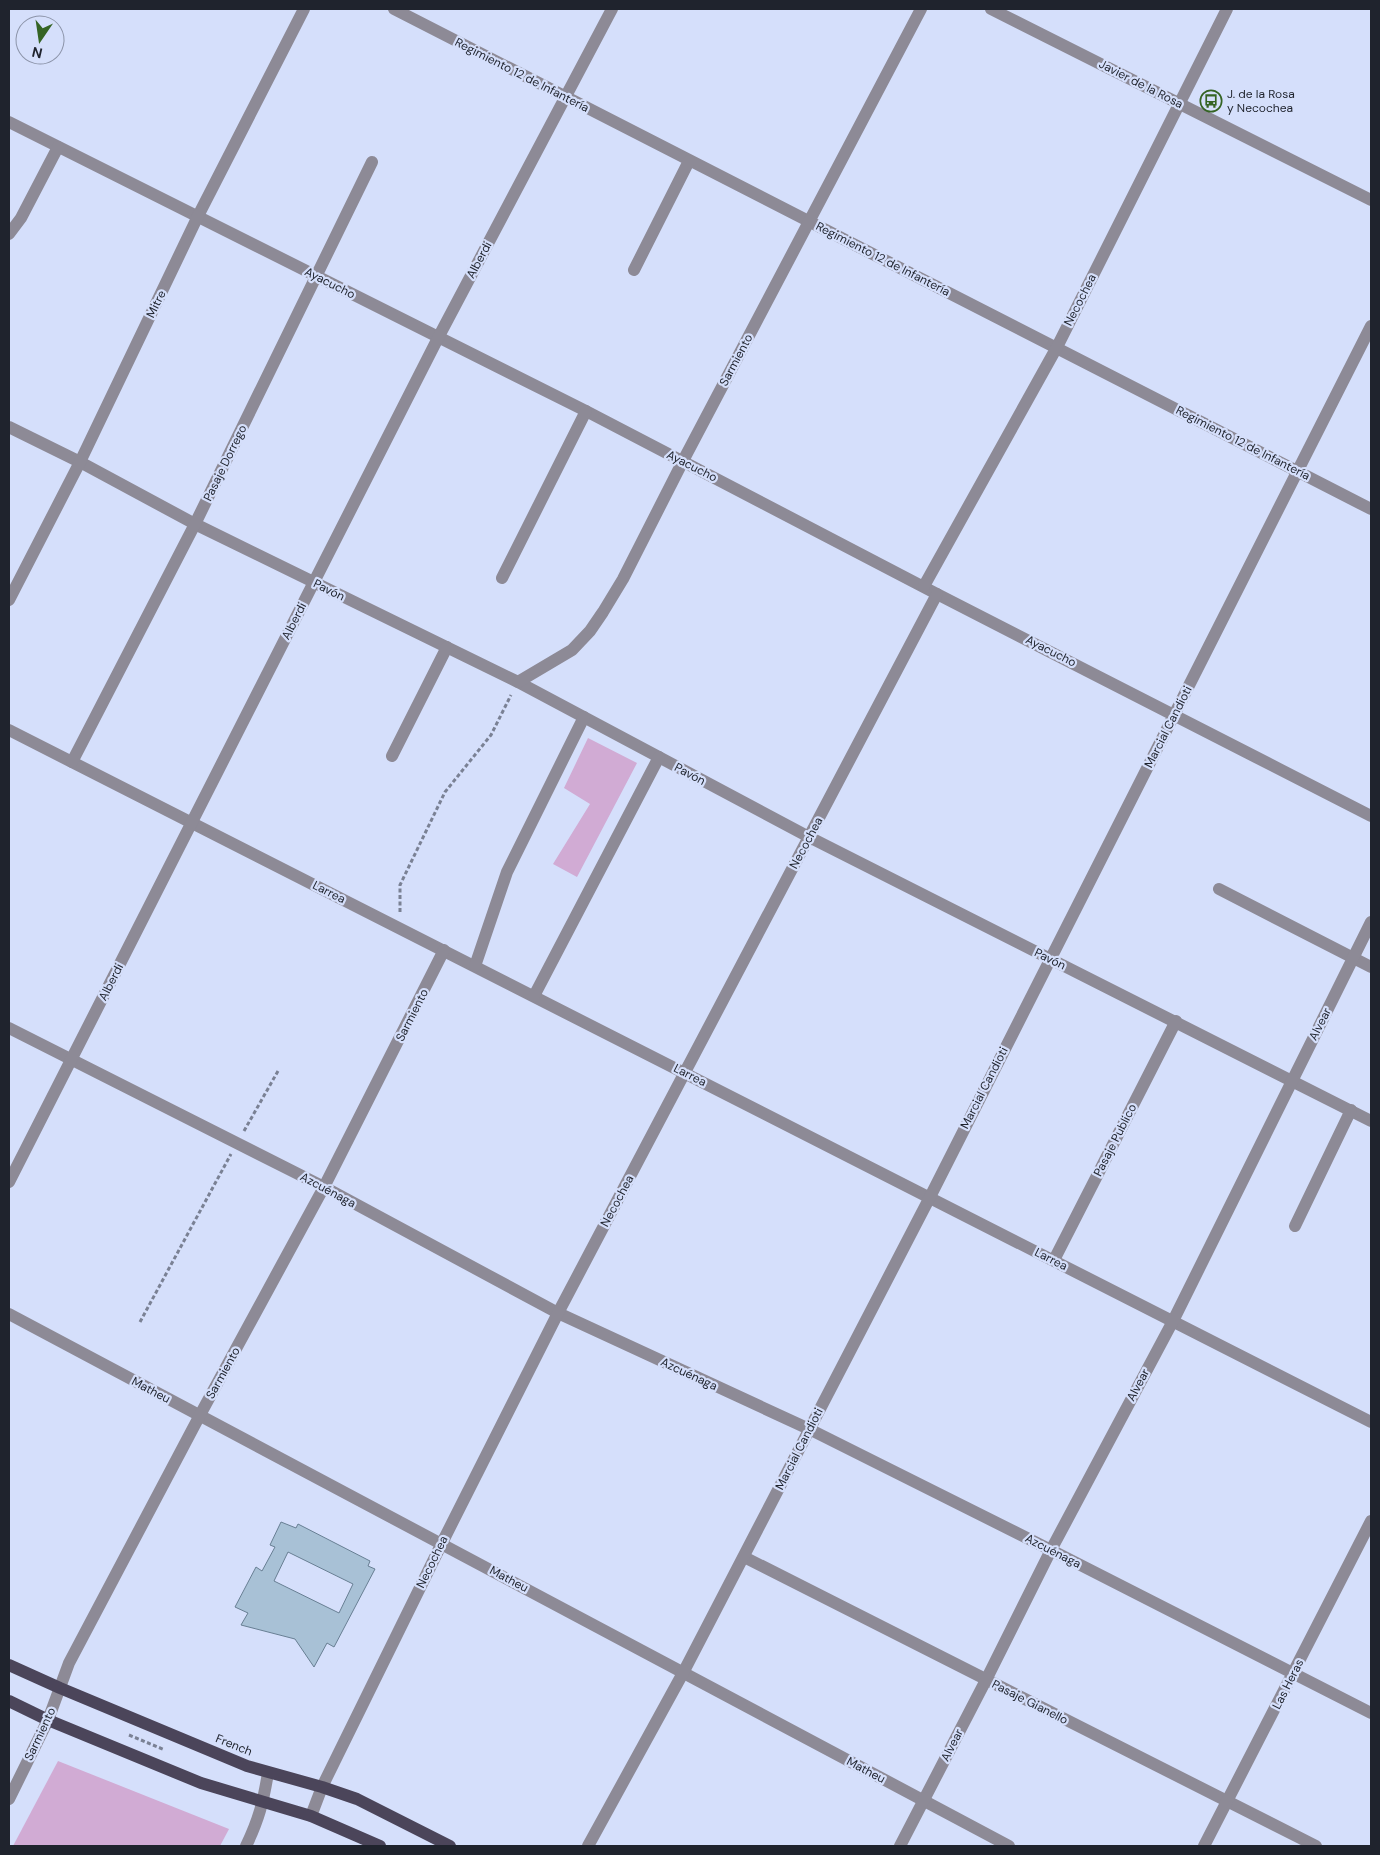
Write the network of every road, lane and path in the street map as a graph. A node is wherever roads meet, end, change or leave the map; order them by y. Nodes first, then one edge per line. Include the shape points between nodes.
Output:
1 (304, 9) edge
2 (394, 9) edge
3 (612, 9) edge
4 (921, 9) edge
5 (991, 9) edge
6 (1226, 9) edge
7 (566, 98) junction
8 (1179, 103) junction
9 (9, 122) edge
10 (58, 147) junction
11 (689, 161) junction
12 (372, 162) dead end
13 (1371, 200) edge
14 (198, 216) junction
15 (810, 222) junction
16 (9, 234) edge
17 (634, 270) dead end
18 (316, 275) junction
19 (1371, 326) edge
20 (438, 338) junction
21 (1057, 347) junction
22 (586, 412) junction
23 (9, 427) edge
24 (683, 461) junction
25 (80, 462) junction
26 (1298, 472) junction
27 (1371, 509) edge
28 (195, 524) junction
29 (502, 578) dead end
30 (314, 582) junction
31 (924, 586) junction
32 (937, 594) junction
33 (9, 600) edge
34 (447, 647) junction
35 (518, 682) junction
36 (1174, 714) junction
37 (584, 717) junction
38 (9, 730) edge
39 (392, 756) dead end
40 (659, 757) junction
41 (72, 762) junction
42 (1371, 816) edge
43 (192, 823) junction
44 (809, 837) junction
45 (1219, 889) dead end
46 (1371, 922) edge
47 (400, 928) junction
48 (444, 950) junction
49 (1353, 958) junction
50 (1050, 960) junction
51 (475, 966) junction
52 (1371, 967) edge
53 (534, 996) junction
54 (1176, 1021) junction
55 (9, 1028) edge
56 (71, 1059) junction
57 (278, 1071) dead end
58 (685, 1073) junction
59 (1292, 1080) junction
60 (1351, 1110) junction
61 (1371, 1121) edge
62 (237, 1143) junction
63 (9, 1182) edge
64 (324, 1187) junction
65 (930, 1197) junction
66 (1295, 1226) dead end
67 (1054, 1260) junction
68 (558, 1313) junction
69 (9, 1314) edge
70 (1173, 1321) junction
71 (140, 1322) dead end
72 (200, 1415) junction
73 (1371, 1422) edge
74 (809, 1430) junction
75 (1371, 1521) edge
76 (442, 1543) junction
77 (1051, 1550) junction
78 (744, 1557) junction
79 (9, 1665) edge
80 (683, 1673) junction
81 (1294, 1674) junction
82 (986, 1680) junction
83 (60, 1688) junction
84 (9, 1701) edge
85 (1371, 1713) edge
86 (48, 1720) junction
87 (268, 1773) junction
88 (322, 1787) junction
89 (9, 1799) edge
90 (264, 1800) junction
91 (924, 1801) junction
92 (1228, 1801) junction
93 (311, 1816) junction
94 (246, 1846) edge
95 (380, 1846) edge
96 (450, 1846) edge
97 (588, 1846) edge
98 (900, 1846) edge
99 (1009, 1846) edge
100 (1204, 1846) edge
101 (1316, 1846) edge

1 - 14 street, Mitre
2 - 7 street, Regimiento 12 de Infantería
3 - 7 street, Alberdi
4 - 15 street, Sarmiento
5 - 8 street, Javier de la Rosa
6 - 8 street, Necochea
7 - 11 street, Regimiento 12 de Infantería
7 - 20 street, Alberdi
8 - 13 street, Javier de la Rosa
8 - 21 street, Necochea
9 - 10 street, Ayacucho
10 - 14 street, Ayacucho
10 - 16 street via 21,218
11 - 15 street, Regimiento 12 de Infantería
11 - 17 street
12 - 18 street, Pasaje Dorrego
14 - 18 street, Ayacucho
14 - 25 street, Mitre
15 - 21 street, Regimiento 12 de Infantería
15 - 24 street, Sarmiento
18 - 20 street, Ayacucho
18 - 28 street, Pasaje Dorrego
19 - 26 street, Marcial Candioti
20 - 22 street, Ayacucho
20 - 30 street, Alberdi
21 - 26 street, Regimiento 12 de Infantería
21 - 31 street, Necochea
22 - 24 street, Ayacucho
22 - 29 street
23 - 25 street, Pavón
24 - 31 street, Ayacucho
24 - 35 street, Sarmiento via 623,579 590,631 572,650
25 - 28 street, Pavón
25 - 33 street, Mitre
26 - 27 street, Regimiento 12 de Infantería
26 - 36 street, Marcial Candioti
28 - 30 street, Pavón
28 - 41 street, Pasaje Dorrego
30 - 34 street, Pavón
30 - 43 street, Alberdi
31 - 32 street, Ayacucho
32 - 36 street, Ayacucho
32 - 44 street, Necochea
34 - 35 street, Pavón
34 - 39 street
35 - 37 street, Pavón
35 - 47 path via 491,735 445,792 400,885
36 - 42 street, Ayacucho
36 - 50 street, Marcial Candioti
37 - 40 street, Pavón
37 - 51 street via 507,872
38 - 41 street, Larrea
40 - 44 street, Pavón
40 - 53 street
41 - 43 street, Larrea
43 - 47 street, Larrea
43 - 56 street, Alberdi
44 - 50 street, Pavón
44 - 58 street, Necochea
45 - 49 street
46 - 49 street, Alvear
47 - 48 street, Larrea
48 - 51 street, Larrea
48 - 64 street, Sarmiento
49 - 52 street
49 - 59 street, Alvear
50 - 54 street, Pavón
50 - 65 street, Marcial Candioti
51 - 53 street, Larrea
53 - 58 street, Larrea
54 - 59 street, Pavón
54 - 67 street, Pasaje Publico
55 - 56 street, Azcuénaga
56 - 62 street, Azcuénaga
56 - 63 street, Alberdi
57 - 62 path
58 - 65 street, Larrea
58 - 68 street, Necochea
59 - 60 street, Pavón
59 - 70 street, Alvear
60 - 61 street, Pavón
60 - 66 street
62 - 64 street, Azcuénaga
62 - 71 path
64 - 68 street, Azcuénaga
64 - 72 street, Sarmiento
65 - 67 street, Larrea
65 - 74 street, Marcial Candioti
67 - 70 street, Larrea
68 - 74 street, Azcuénaga
68 - 76 street, Necochea
69 - 72 street, Matheu
70 - 73 street, Larrea
70 - 77 street, Alvear
72 - 76 street, Matheu
72 - 83 street, Sarmiento via 69,1663
74 - 77 street, Azcuénaga
74 - 78 street, Marcial Candioti
75 - 81 street, Las Heras
76 - 80 street, Matheu
76 - 88 street, Necochea
77 - 81 street, Azcuénaga
77 - 82 street, Alvear
78 - 80 street, Marcial Candioti
78 - 82 street, Pasaje Gianello
79 - 83 main road, French
80 - 91 street, Matheu
80 - 97 street, Marcial Candioti
81 - 85 street, Azcuénaga
81 - 92 street, Las Heras
82 - 91 street, Alvear
82 - 92 street, Pasaje Gianello
83 - 86 street, Sarmiento
83 - 87 main road, French
84 - 86 main road
86 - 89 street, Sarmiento
86 - 90 main road via 201,1783
87 - 88 main road, French
87 - 90 street
88 - 93 street, Necochea
88 - 96 main road, French via 381,1810
90 - 93 main road
90 - 94 street
91 - 98 street, Alvear
91 - 99 street, Matheu
92 - 100 street, Las Heras
92 - 101 street, Pasaje Gianello
93 - 95 main road

